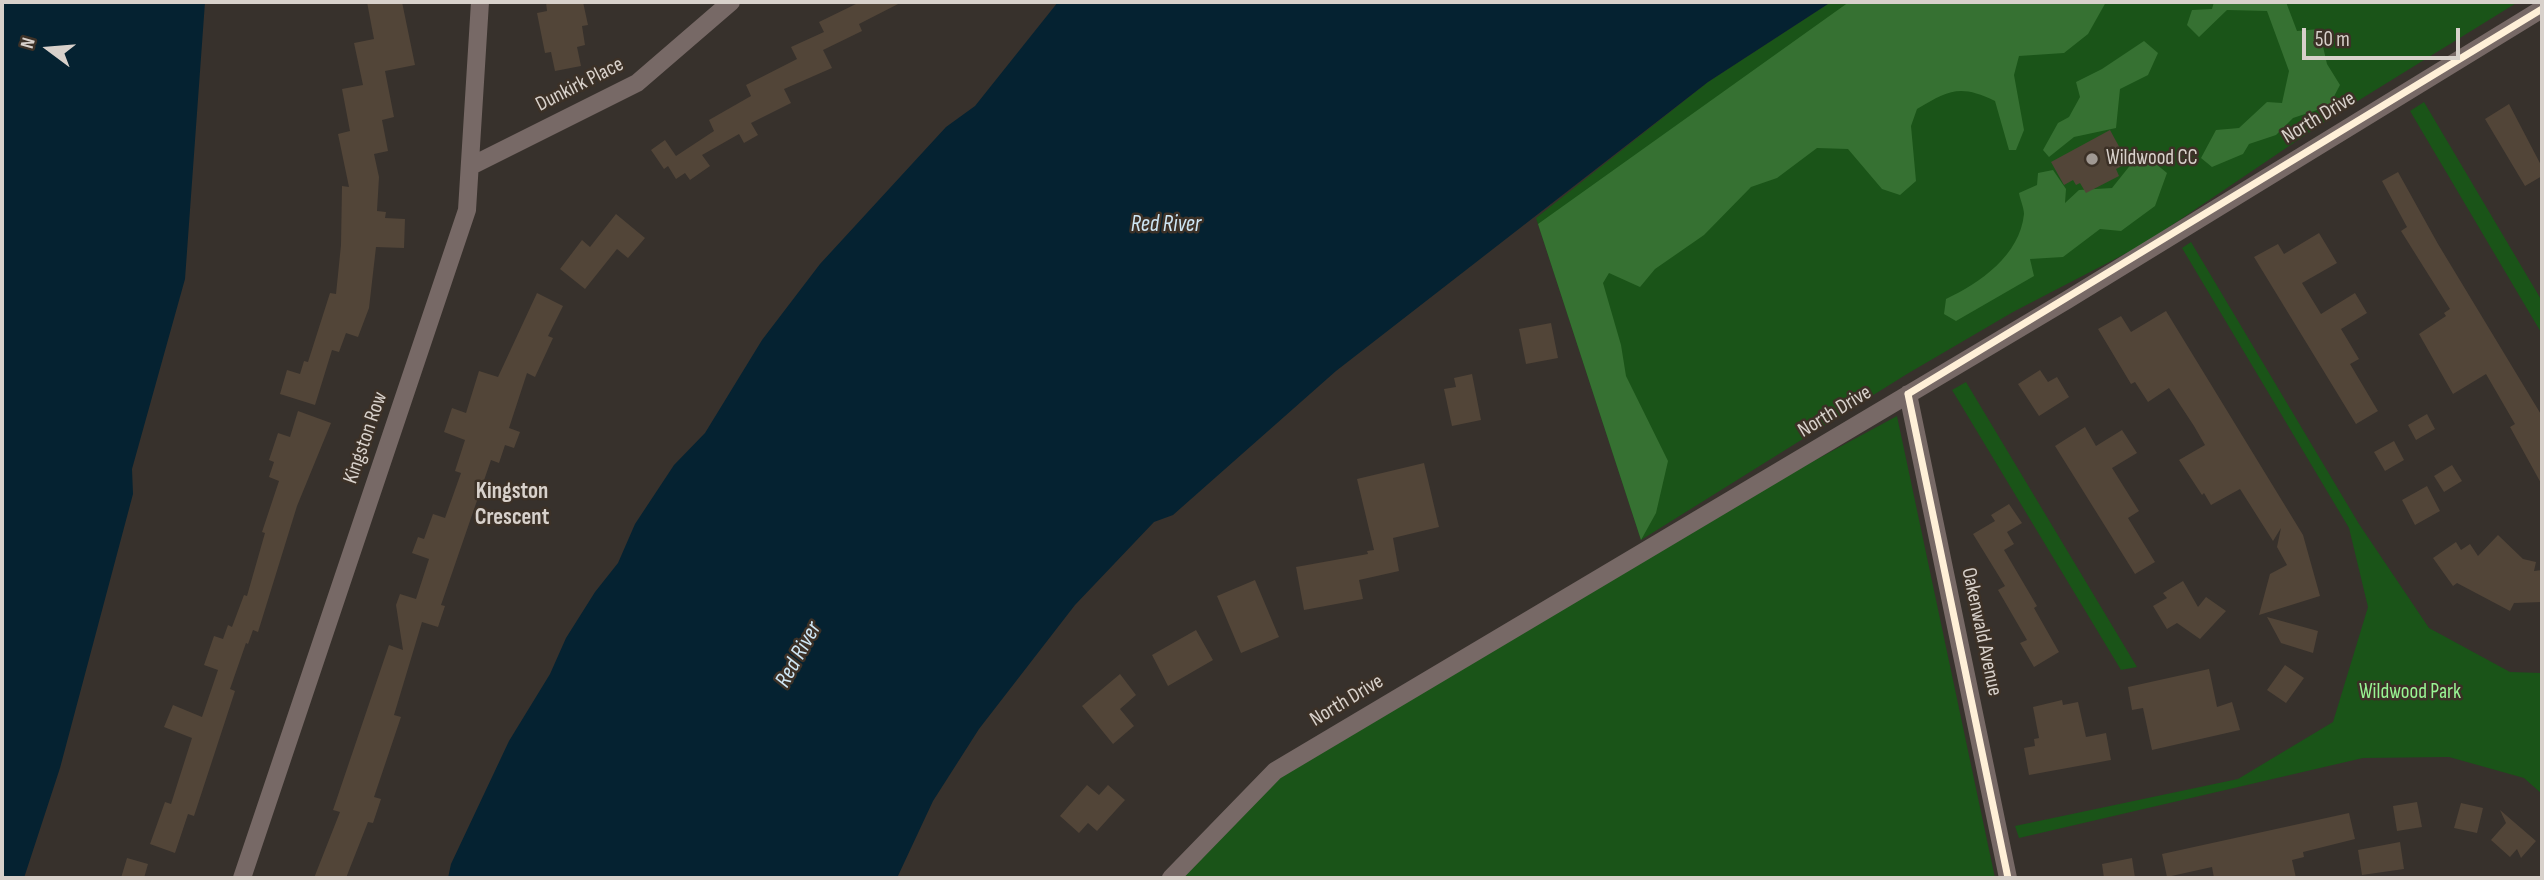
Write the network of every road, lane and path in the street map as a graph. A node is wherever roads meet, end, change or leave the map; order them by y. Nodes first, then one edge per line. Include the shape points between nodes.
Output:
1 (480, 2) edge
2 (731, 2) edge
3 (2542, 9) edge
4 (471, 166) junction
5 (1908, 394) junction
6 (242, 878) edge
7 (1171, 878) edge
8 (2008, 878) edge

1 - 4 street, Kingston Row
2 - 4 street, Dunkirk Place via 637,83
3 - 5 street, North Drive
4 - 6 street, Kingston Row via 467,210
5 - 7 street, North Drive via 1275,771
5 - 8 street, Oakenwald Avenue

